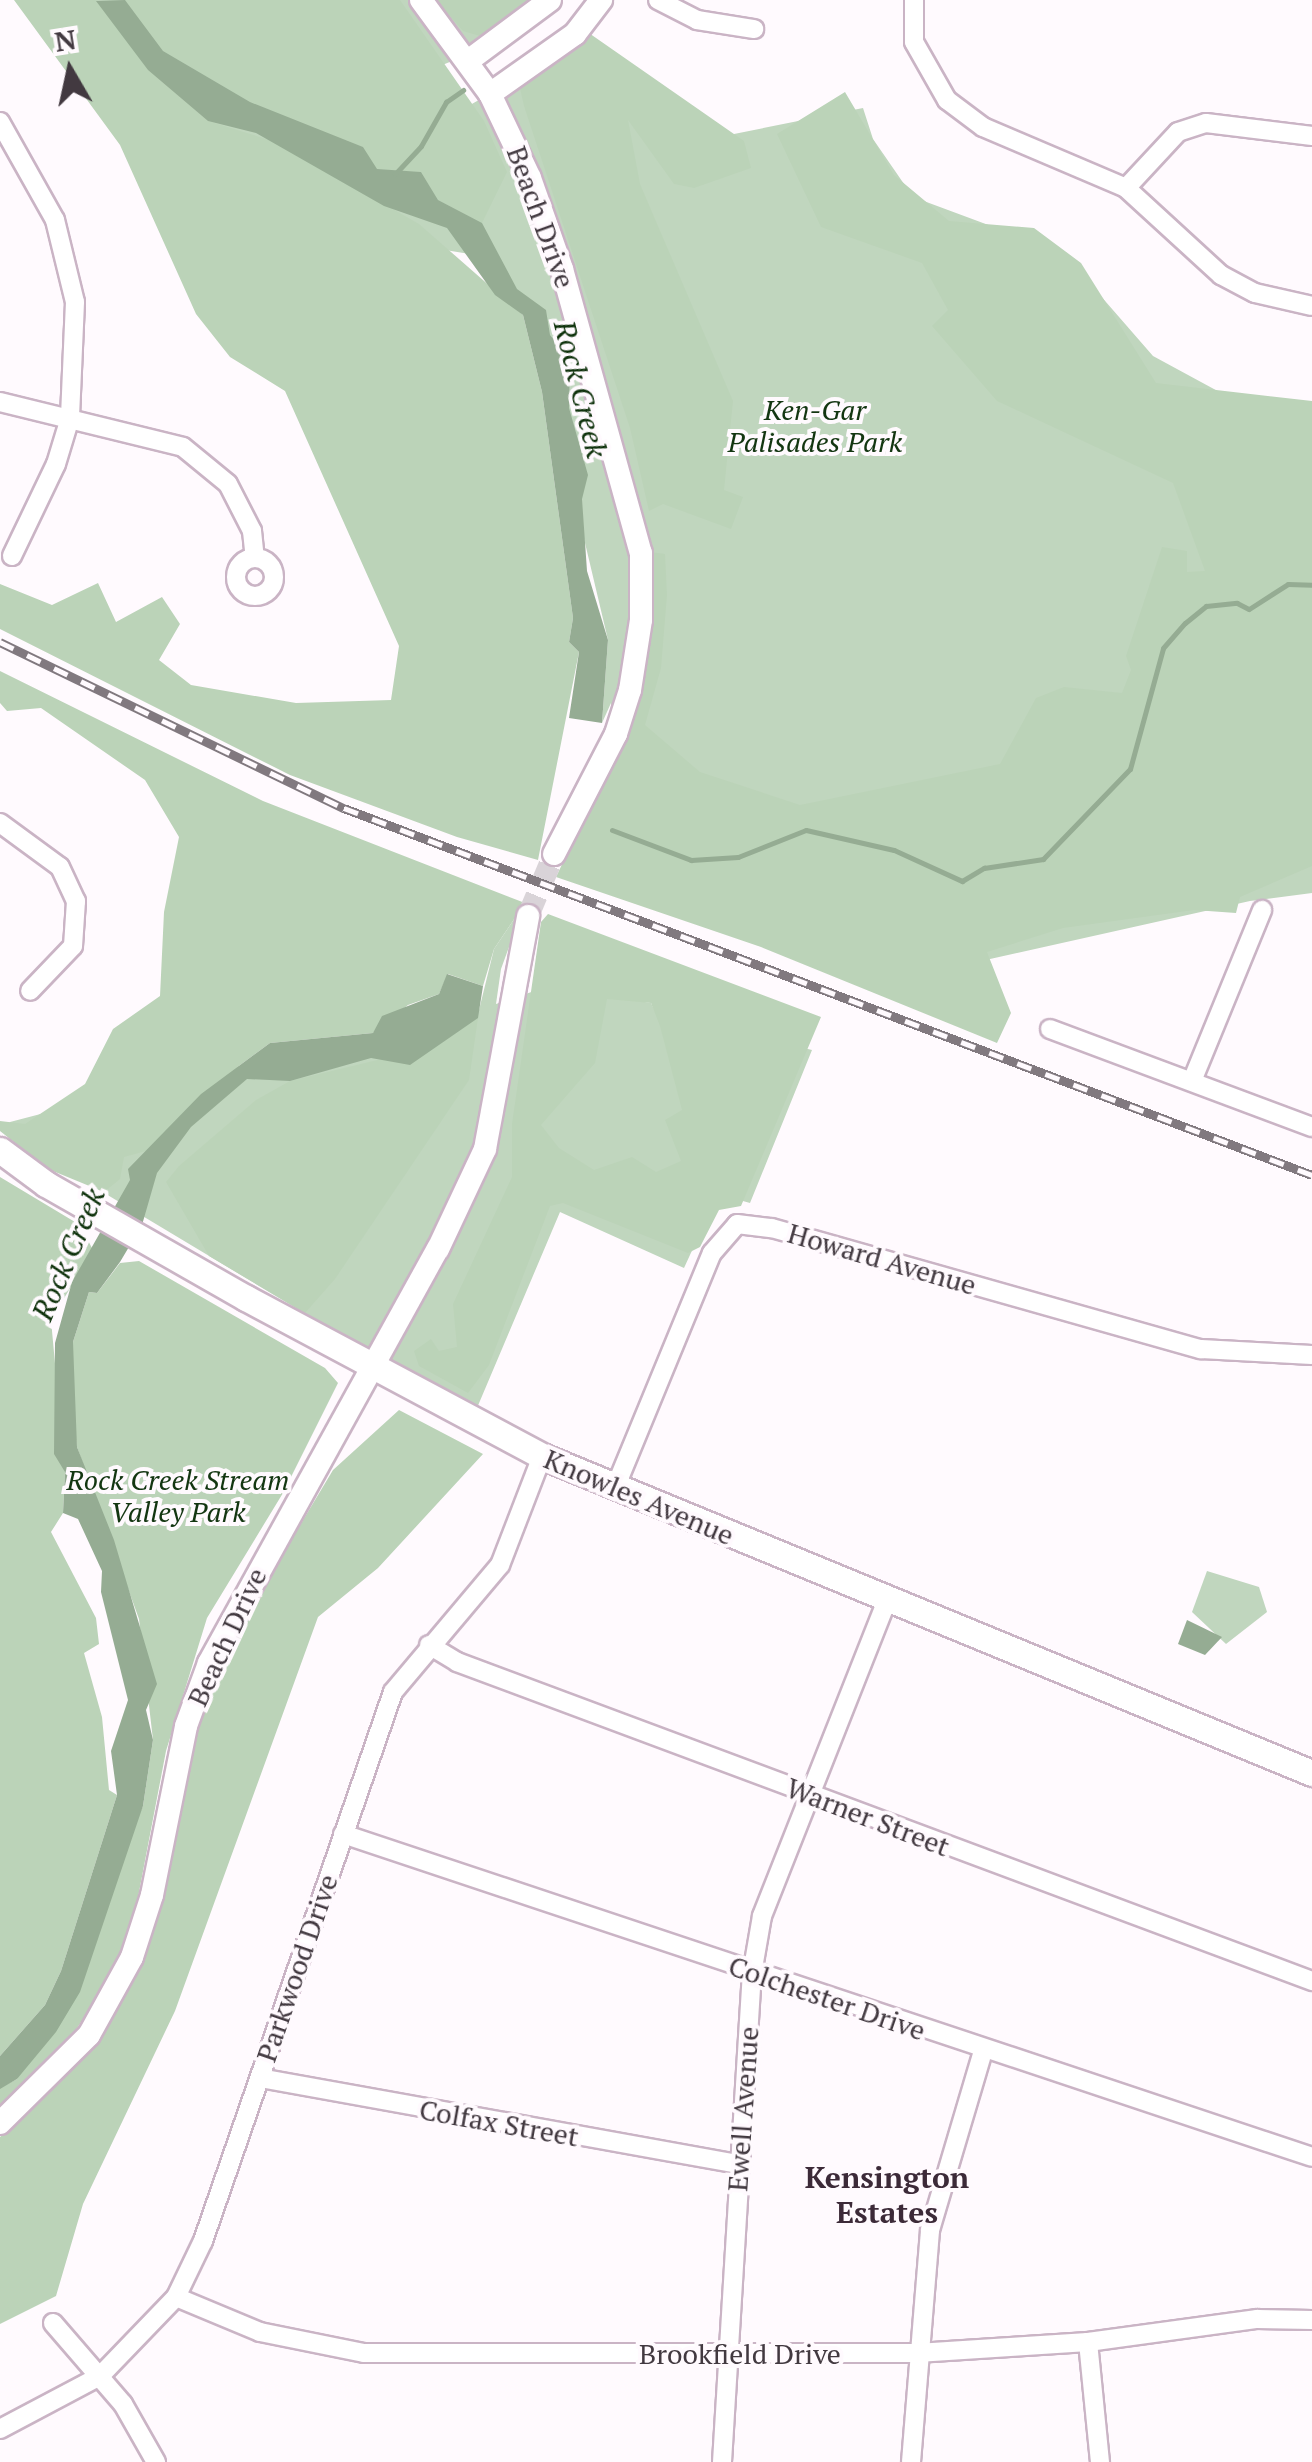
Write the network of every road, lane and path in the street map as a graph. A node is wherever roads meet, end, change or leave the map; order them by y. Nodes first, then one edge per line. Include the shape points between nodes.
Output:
1 (420, 0) edge
2 (550, 0) edge
3 (600, 0) edge
4 (658, 0) edge
5 (914, 0) edge
6 (754, 29) dead end
7 (468, 61) junction
8 (490, 94) junction
9 (0, 122) edge
10 (1312, 136) edge
11 (1126, 188) junction
12 (1312, 306) edge
13 (0, 402) edge
14 (70, 418) junction
15 (12, 556) dead end
16 (255, 558) dead end
17 (0, 823) edge
18 (554, 854) tunnel mouth
19 (1262, 910) dead end
20 (528, 916) tunnel mouth
21 (30, 991) dead end
22 (1050, 1030) dead end
23 (1192, 1081) junction
24 (1312, 1127) edge
25 (0, 1150) edge
26 (1312, 1355) edge
27 (372, 1364) junction
28 (542, 1456) junction
29 (615, 1488) junction
30 (887, 1600) junction
31 (428, 1645) junction
32 (1312, 1774) edge
33 (811, 1794) junction
34 (343, 1834) junction
35 (752, 1974) junction
36 (1312, 1981) edge
37 (984, 2051) junction
38 (260, 2078) junction
39 (0, 2123) edge
40 (1312, 2157) edge
41 (739, 2164) junction
42 (176, 2297) junction
43 (1312, 2320) edge
44 (53, 2323) dead end
45 (1088, 2342) junction
46 (917, 2353) junction
47 (729, 2354) junction
48 (100, 2376) junction
49 (0, 2429) edge
50 (156, 2462) edge
51 (722, 2462) edge
52 (911, 2462) edge
53 (1100, 2462) edge

1 - 7 street, Beach Drive
2 - 7 street
3 - 8 street via 575,34
4 - 6 street via 697,20
5 - 11 street via 914,42 947,100 982,127
7 - 8 street, Beach Drive
8 - 18 street, Beach Drive via 562,268 641,554 641,620 630,690 616,734
9 - 14 street via 36,176 69,265 76,353
10 - 11 street via 1206,123 1178,132
11 - 12 street via 1221,275 1255,294
13 - 14 street
14 - 15 street
14 - 16 street via 157,438 206,463 242,506
17 - 21 street via 60,867 76,901 73,946
19 - 23 street
20 - 27 street, Beach Drive via 485,1149
22 - 23 street
23 - 24 street
25 - 27 main road, Knowles Avenue via 95,1212
26 - 29 street, Howard Avenue via 1202,1349 772,1228 737,1224 712,1253
27 - 28 main road, Knowles Avenue
27 - 39 street, Beach Drive via 209,1664 186,1726 152,1894 114,1994 60,2070
28 - 29 main road, Knowles Avenue
28 - 31 street, Parkwood Drive via 500,1564
29 - 30 main road, Knowles Avenue
30 - 32 main road, Knowles Avenue
30 - 33 street, Ewell Avenue
31 - 33 street, Warner Street via 456,1662
31 - 34 street, Parkwood Drive via 393,1692
33 - 35 street, Ewell Avenue via 762,1916
33 - 36 street, Warner Street
34 - 35 street, Colchester Drive
34 - 38 street, Parkwood Drive
35 - 37 street, Colchester Drive
35 - 41 street, Ewell Avenue
37 - 40 street, Colchester Drive
37 - 46 street via 930,2230
38 - 41 street, Colfax Street
38 - 42 street, Parkwood Drive
41 - 47 street, Ewell Avenue
42 - 47 street, Brookfield Drive via 260,2332 364,2353
42 - 48 street, Parkwood Drive
43 - 45 street, Brookfield Drive via 1257,2319
44 - 48 street
45 - 46 street, Brookfield Drive
45 - 53 street
46 - 47 street, Brookfield Drive
46 - 52 street
47 - 51 street, Ewell Avenue
48 - 49 street, Parkwood Drive
48 - 50 street

